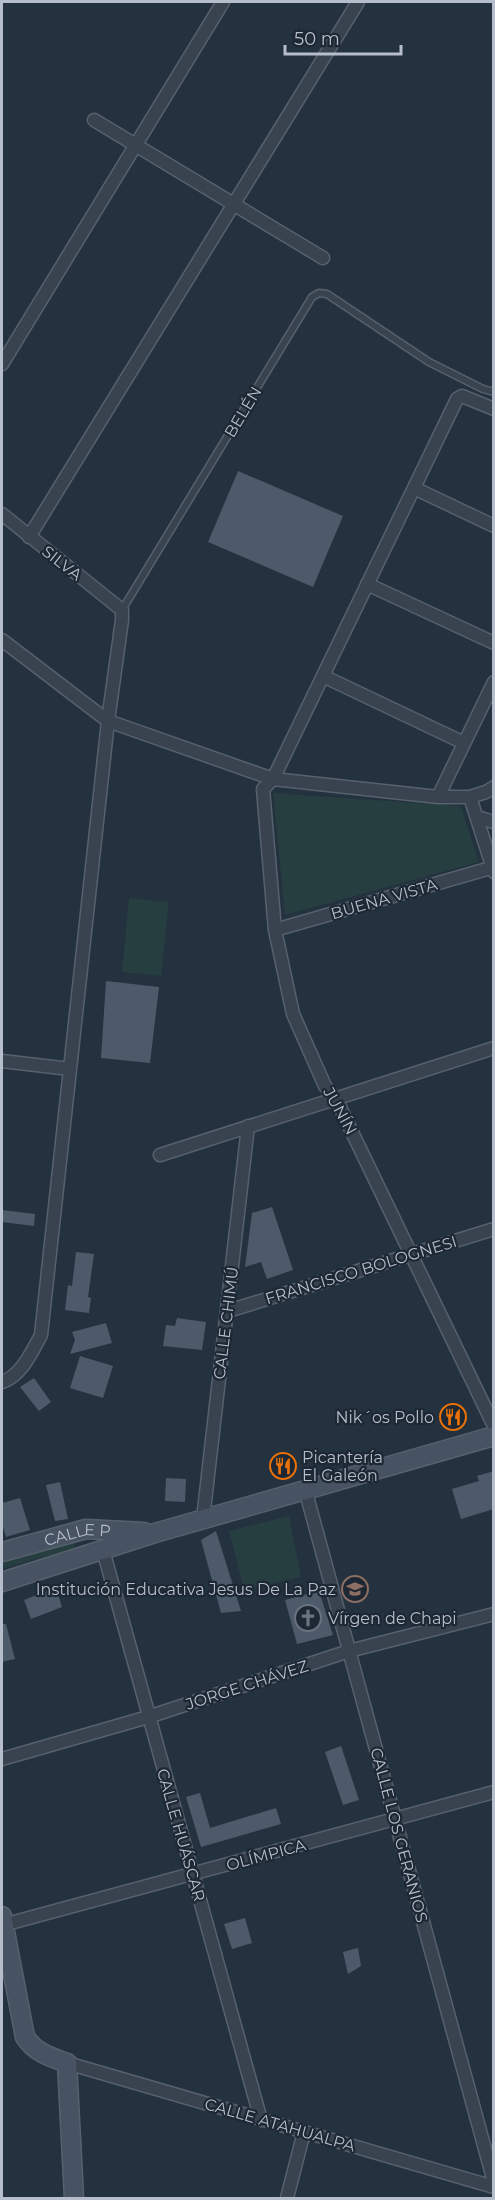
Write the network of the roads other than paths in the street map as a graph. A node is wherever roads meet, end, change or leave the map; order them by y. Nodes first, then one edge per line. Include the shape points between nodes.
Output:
1 (223, 2) edge
2 (358, 2) edge
3 (94, 120) dead end
4 (135, 144) junction
5 (233, 204) junction
6 (323, 258) dead end
7 (2, 364) edge
8 (494, 392) edge
9 (494, 409) edge
10 (414, 488) junction
11 (2, 517) edge
12 (494, 526) edge
13 (28, 537) junction
14 (368, 584) junction
15 (122, 610) junction
16 (2, 640) edge
17 (494, 643) edge
18 (323, 676) junction
19 (494, 682) edge
20 (108, 722) junction
21 (464, 742) junction
22 (273, 779) junction
23 (494, 787) edge
24 (470, 796) junction
25 (438, 797) junction
26 (477, 817) junction
27 (494, 822) edge
28 (493, 869) edge
29 (275, 930) junction
30 (494, 1048) edge
31 (2, 1061) edge
32 (70, 1069) junction
33 (336, 1099) junction
34 (248, 1126) junction
35 (160, 1155) dead end
36 (494, 1228) edge
37 (411, 1254) junction
38 (228, 1311) junction
39 (2, 1382) edge
40 (494, 1426) edge
41 (494, 1436) edge
42 (305, 1489) junction
43 (203, 1520) junction
44 (155, 1533) junction
45 (103, 1550) junction
46 (2, 1552) edge
47 (2, 1582) edge
48 (494, 1614) edge
49 (349, 1651) junction
50 (148, 1717) junction
51 (2, 1759) edge
52 (494, 1792) edge
53 (394, 1820) junction
54 (192, 1875) junction
55 (2, 1921) edge
56 (67, 2063) junction
57 (261, 2120) junction
58 (304, 2132) junction
59 (494, 2182) edge
60 (494, 2187) edge
61 (74, 2199) edge
62 (287, 2199) edge

1 - 4 street
2 - 5 street
3 - 4 street
4 - 5 street
4 - 7 street
5 - 6 street
5 - 13 street
8 - 15 lane, BELÉN via 429,362 327,294 312,297
9 - 10 street, JUNÍN via 468,397 457,399
10 - 12 street
10 - 14 street, JUNÍN
11 - 13 street, SILVA
13 - 15 street, SILVA
14 - 17 street
14 - 18 street, JUNÍN
15 - 20 street, BELÉN
16 - 20 street
18 - 21 street
18 - 22 street, JUNÍN
19 - 21 street
20 - 22 street
20 - 32 street, BELÉN
21 - 25 street
22 - 25 street
22 - 29 street, JUNÍN via 263,789
23 - 24 street
24 - 25 street
24 - 26 street
26 - 27 street
26 - 28 street
28 - 29 street, BUENA VISTA
29 - 33 street, JUNÍN via 293,1014 325,1086
30 - 33 street
31 - 32 street
32 - 39 street, BELÉN via 41,1335 28,1360
33 - 34 street
33 - 37 street, JUNÍN
34 - 35 street
34 - 38 street, CALLE CHIMÚ
36 - 37 street, FRANCISCO BOLOGNESI
37 - 38 street, FRANCISCO BOLOGNESI
37 - 40 street, JUNÍN
38 - 43 street, CALLE CHIMÚ
41 - 42 main road
42 - 43 main road
42 - 49 street, CALLE LOS GERANIOS
43 - 44 main road
44 - 45 main road
44 - 46 main road, CALLE P via 86,1529
45 - 47 main road
45 - 50 street, CALLE HUÁSCAR
48 - 49 street, JORGE CHÁVEZ
49 - 50 street, JORGE CHÁVEZ
49 - 53 street, CALLE LOS GERANIOS
50 - 51 street, JORGE CHÁVEZ
50 - 54 street, CALLE HUÁSCAR
52 - 53 street, OLÍMPICA
53 - 54 street, OLÍMPICA
53 - 59 street, CALLE LOS GERANIOS
54 - 55 street, OLÍMPICA
54 - 57 street, CALLE HUÁSCAR
55 - 56 main road via 25,2037 41,2054
56 - 57 street, CALLE ATAHUALPA
56 - 61 main road
57 - 58 street, CALLE ATAHUALPA
58 - 60 street, CALLE ATAHUALPA
58 - 62 street

